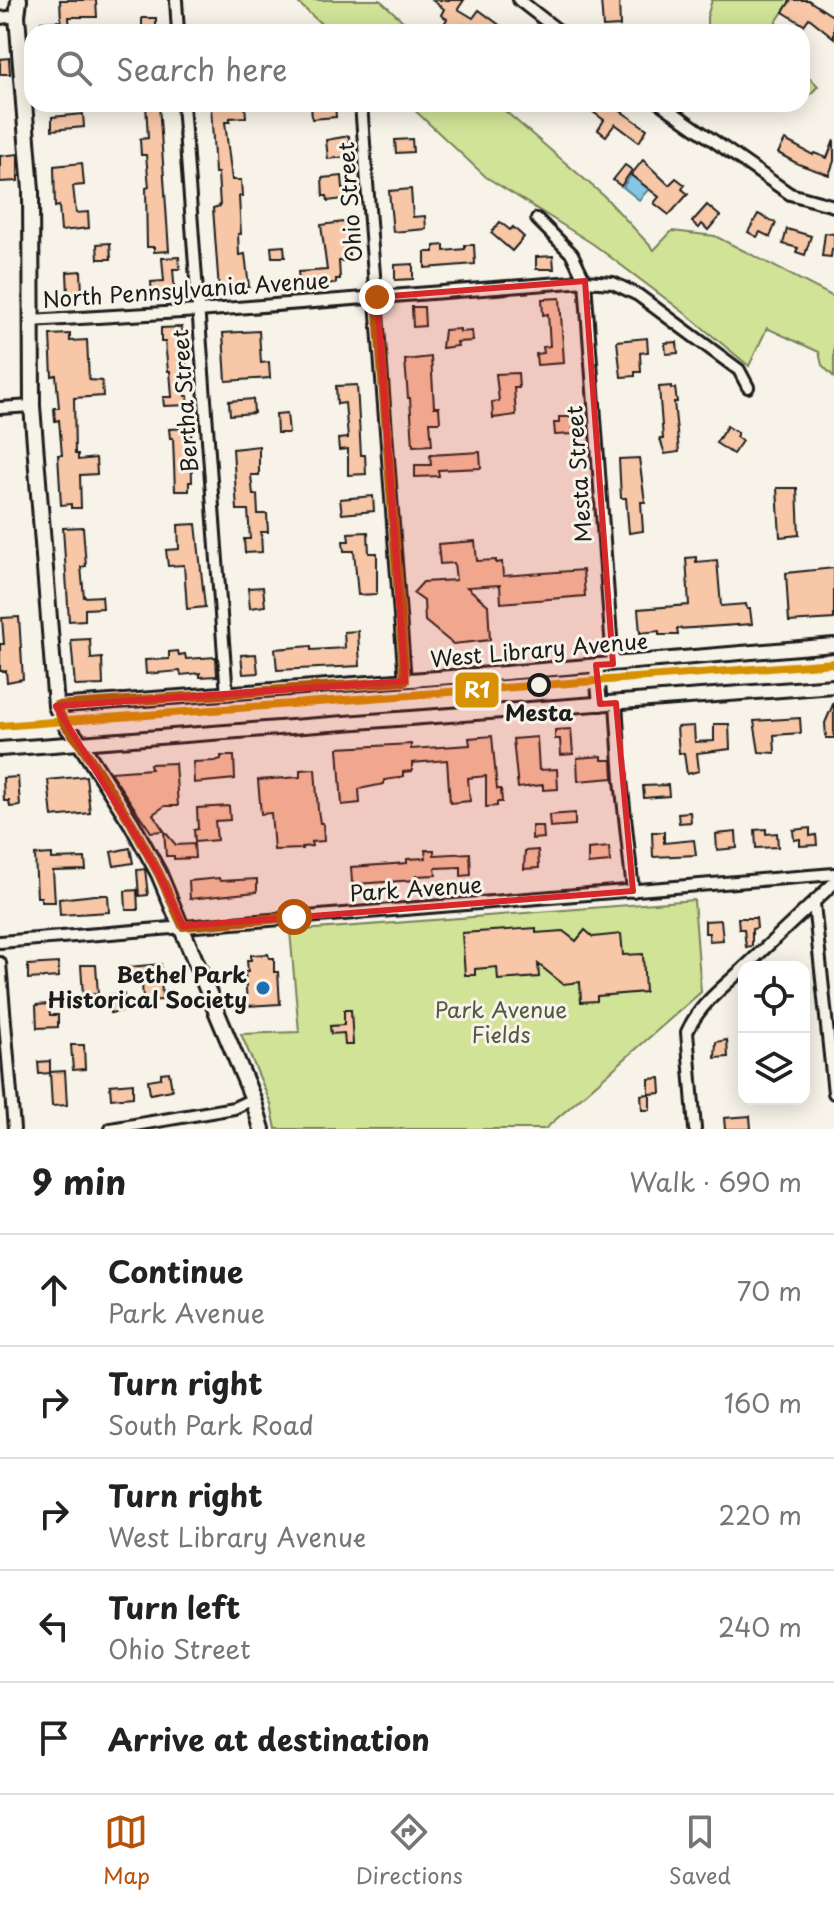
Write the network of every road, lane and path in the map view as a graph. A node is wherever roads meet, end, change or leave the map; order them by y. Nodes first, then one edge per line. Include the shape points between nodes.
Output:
1 (19, 0) edge
2 (176, 0) edge
3 (519, 0) edge
4 (17, 16) junction
5 (0, 18) edge
6 (178, 24) edge
7 (550, 24) edge
8 (24, 103) edge
9 (25, 112) edge
10 (184, 112) edge
11 (362, 112) edge
12 (672, 112) edge
13 (834, 206) edge
14 (537, 219) dead end
15 (585, 281) junction
16 (377, 297) junction
17 (198, 311) junction
18 (30, 321) junction
19 (748, 387) dead end
20 (32, 406) junction
21 (0, 408) edge
22 (834, 645) edge
23 (613, 664) junction
24 (596, 665) junction
25 (405, 681) junction
26 (834, 686) edge
27 (227, 695) junction
28 (616, 703) junction
29 (600, 704) junction
30 (56, 706) junction
31 (80, 743) junction
32 (0, 749) edge
33 (834, 874) edge
34 (834, 883) edge
35 (633, 891) junction
36 (814, 904) junction
37 (183, 926) junction
38 (0, 942) edge
39 (751, 961) edge
40 (0, 963) edge
41 (738, 973) edge
42 (834, 1093) edge
43 (253, 1099) junction
44 (14, 1129) edge
45 (111, 1129) edge
46 (262, 1129) edge
47 (695, 1129) edge

1 - 4 main road
2 - 6 street
3 - 7 street
4 - 5 street
4 - 8 main road
9 - 18 main road via 31,190
10 - 17 street, Bertha Street
11 - 16 street, Ohio Street
12 - 13 street via 790,194
14 - 15 street via 572,254
15 - 16 street, North Pennsylvania Avenue
15 - 19 street, North Pennsylvania Avenue via 613,283 638,295 739,370
15 - 23 street, Mesta Street
16 - 17 street, North Pennsylvania Avenue
16 - 25 street, Ohio Street
17 - 18 street, North Pennsylvania Avenue
17 - 27 street, Bertha Street
18 - 20 main road
20 - 21 street
20 - 30 main road
22 - 23 street, West Library Avenue
23 - 24 street, West Library Avenue
24 - 25 street, West Library Avenue
24 - 29 street
25 - 27 street, West Library Avenue
26 - 28 street
27 - 30 street, West Library Avenue
28 - 29 street
28 - 35 street
29 - 31 street
30 - 31 main road
31 - 32 street
31 - 37 main road via 132,824
33 - 35 street, Park Avenue
34 - 36 street
35 - 37 street, Park Avenue
36 - 39 street
36 - 42 street
37 - 38 street, Park Avenue
37 - 43 main road
40 - 44 street
41 - 47 street via 693,1017 687,1032
43 - 45 street via 234,1108
43 - 46 main road

